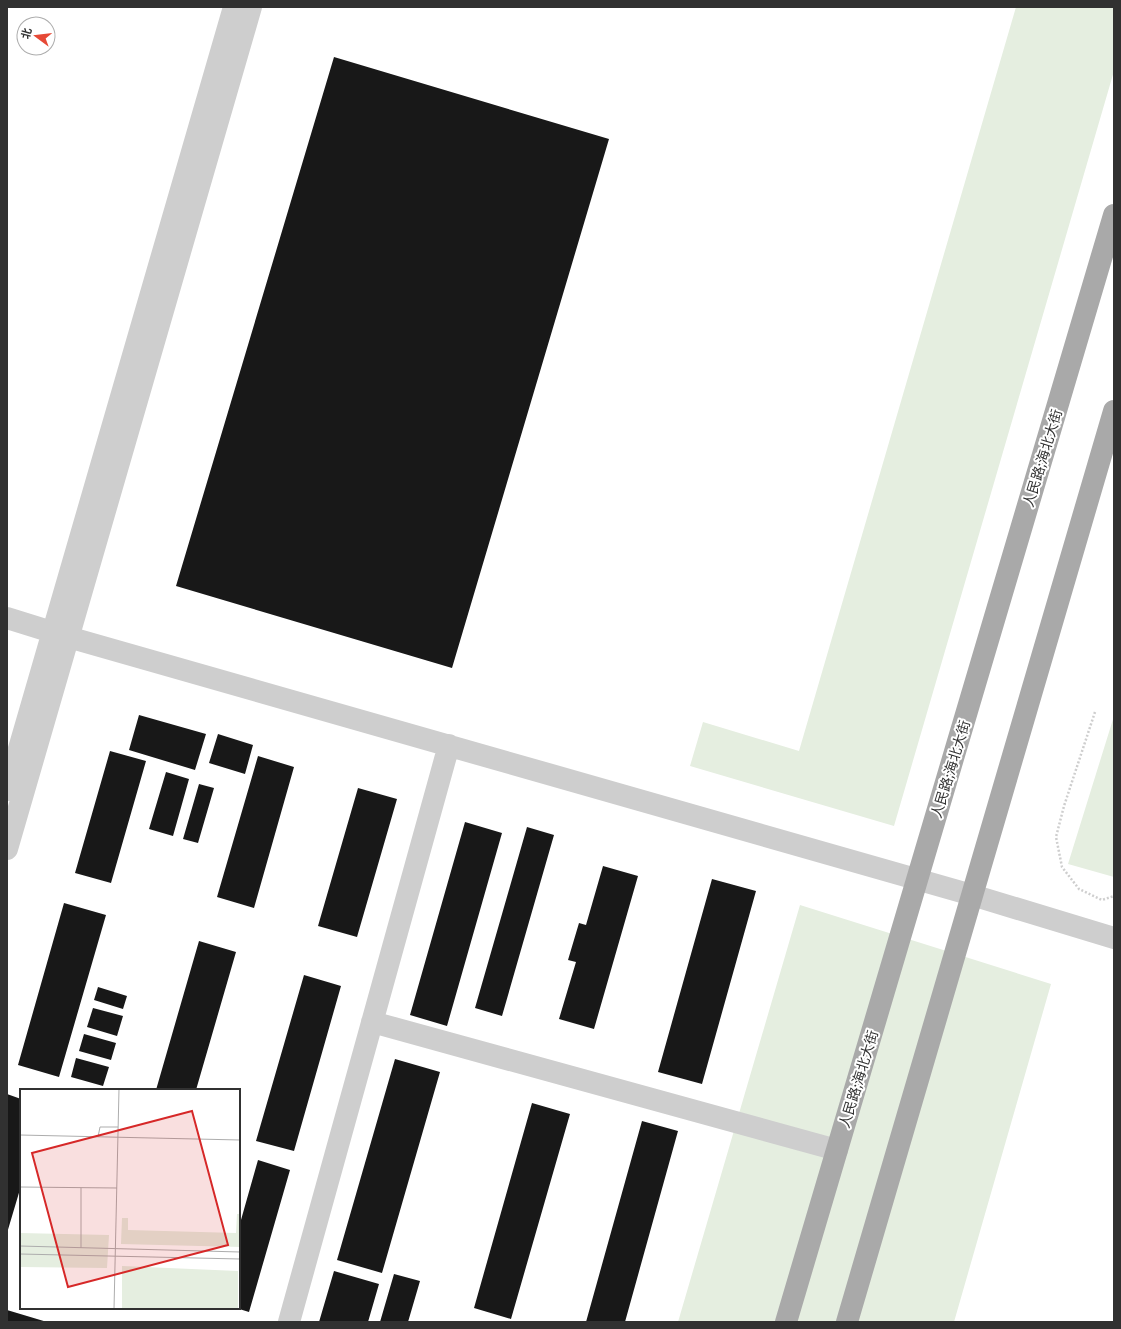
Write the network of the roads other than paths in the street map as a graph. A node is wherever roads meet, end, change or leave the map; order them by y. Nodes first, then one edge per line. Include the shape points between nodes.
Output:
1 (234, 7) edge
2 (251, 7) edge
3 (1114, 215) edge
4 (1114, 411) edge
5 (7, 618) edge
6 (60, 635) junction
7 (449, 745) junction
8 (8, 786) edge
9 (7, 850) edge
10 (917, 880) junction
11 (972, 895) junction
12 (1114, 938) edge
13 (372, 1022) junction
14 (837, 1150) junction
15 (289, 1322) edge
16 (786, 1322) edge
17 (847, 1322) edge

1 - 6 street
2 - 6 street
3 - 10 main road, 人民路;海北大街
4 - 11 main road
5 - 6 street
6 - 7 street
6 - 8 street
6 - 9 street
7 - 10 street
7 - 13 street
10 - 11 street
10 - 14 main road, 人民路;海北大街
11 - 12 street
11 - 17 main road
13 - 14 street
13 - 15 street
14 - 16 main road, 人民路;海北大街

